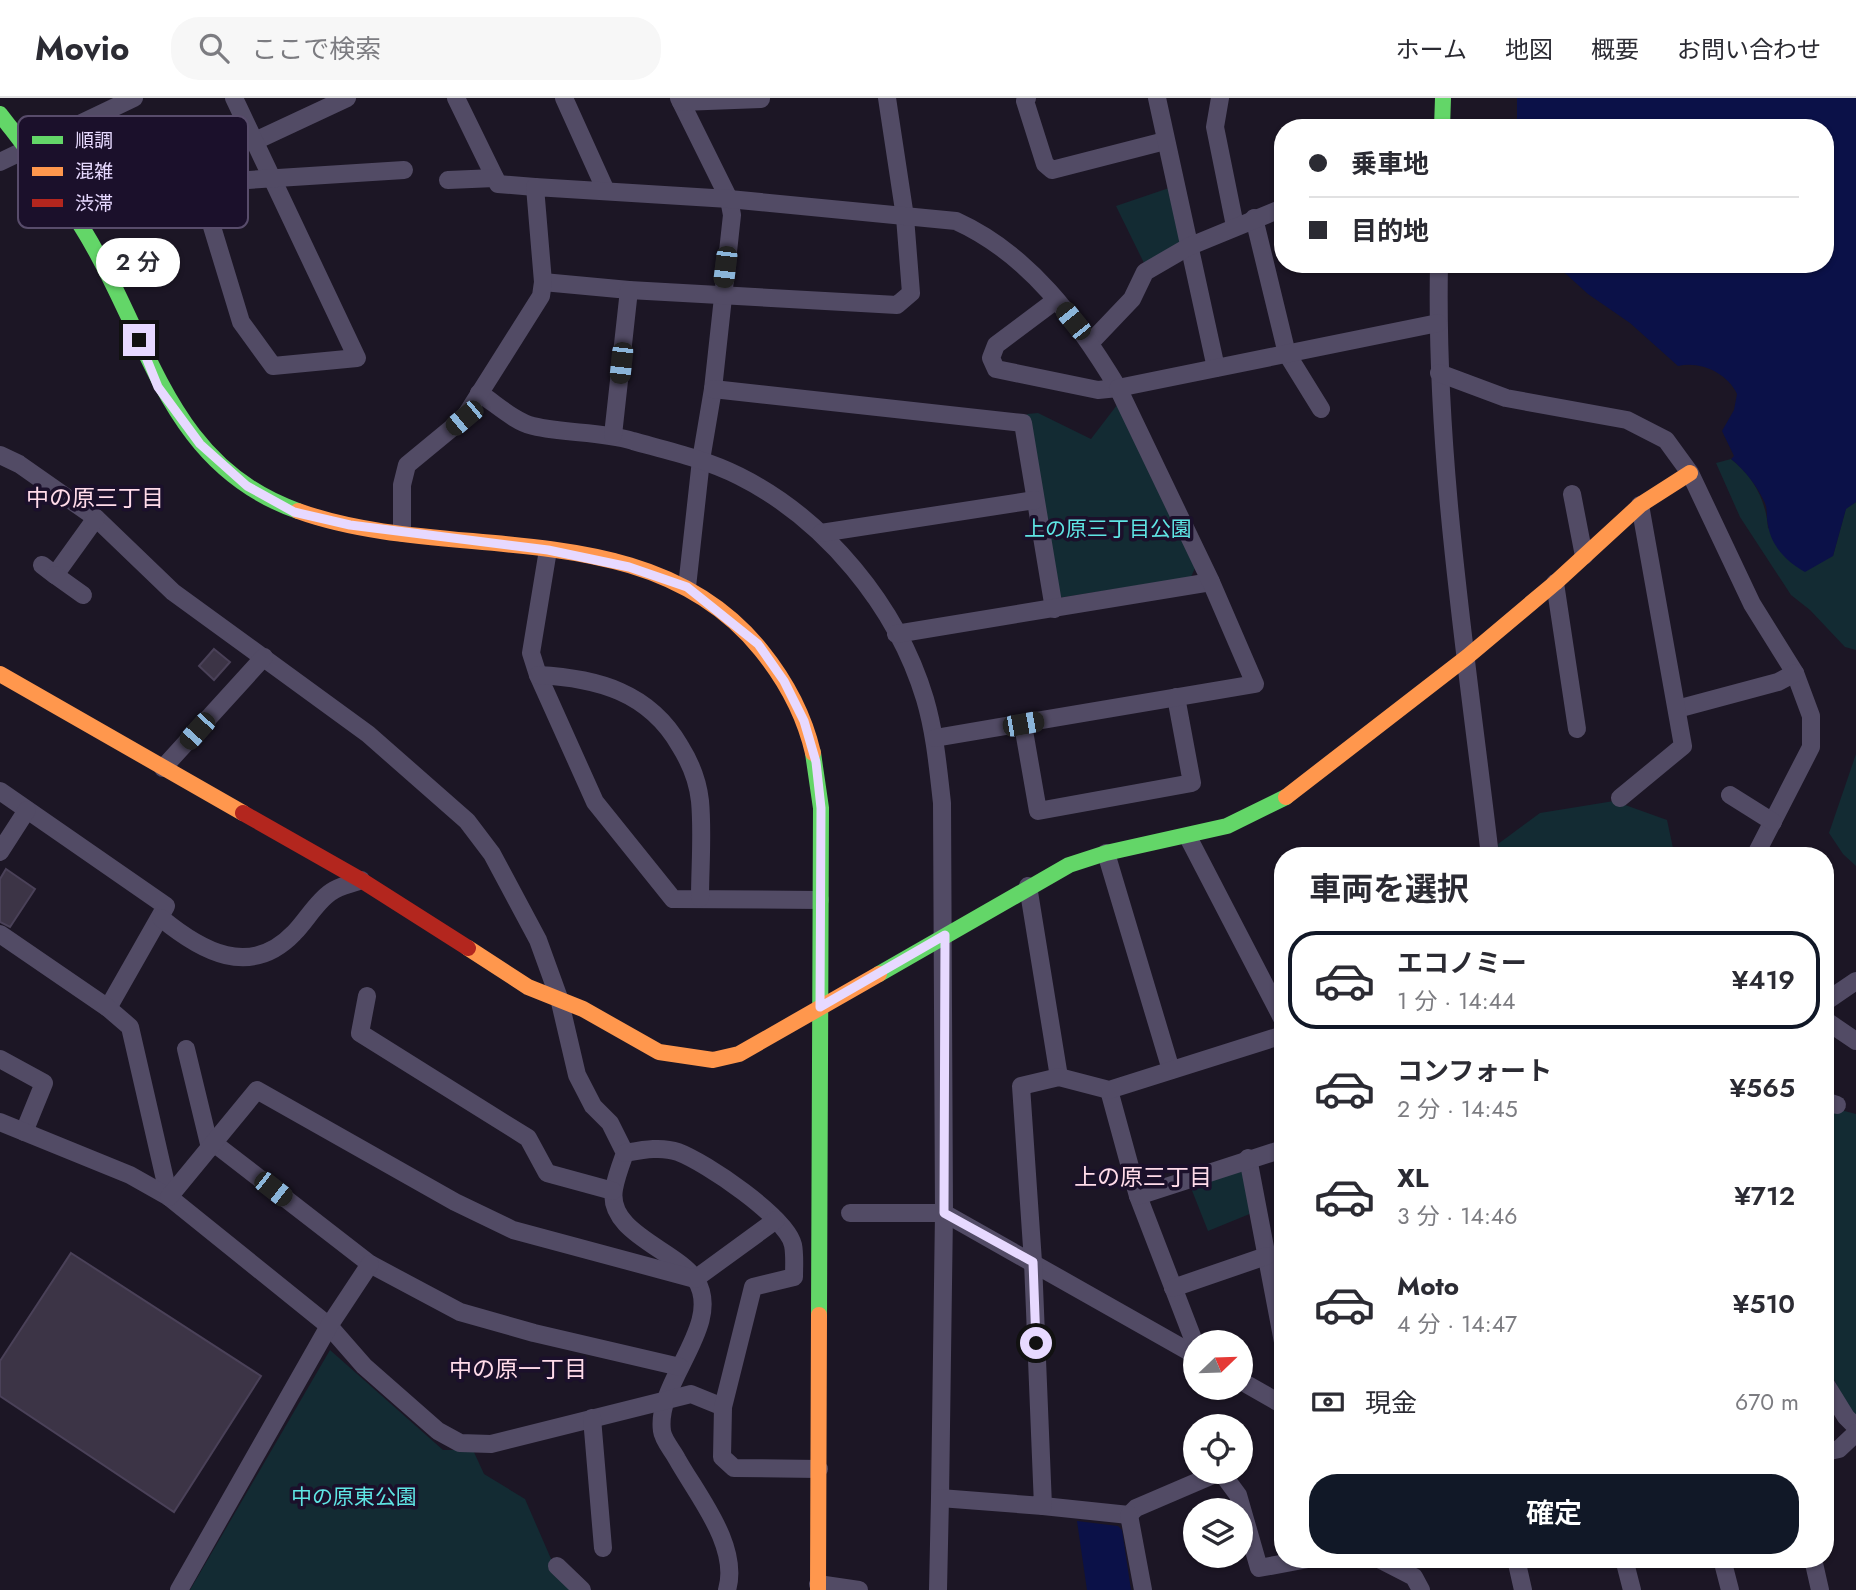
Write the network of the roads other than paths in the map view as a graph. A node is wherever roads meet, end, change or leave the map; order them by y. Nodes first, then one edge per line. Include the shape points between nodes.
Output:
1 (134, 98) edge
2 (234, 98) edge
3 (347, 98) edge
4 (456, 98) edge
5 (564, 98) edge
6 (887, 98) edge
7 (1157, 98) edge
8 (1220, 98) edge
9 (1443, 98) edge
10 (761, 99) edge
11 (1025, 99) edge
12 (680, 100) edge
13 (0, 114) edge
14 (96, 116) edge
15 (243, 116) edge
16 (1442, 119) edge
17 (248, 127) edge
18 (18, 137) edge
19 (255, 141) junction
20 (1165, 141) junction
21 (18, 153) edge
22 (0, 162) edge
23 (404, 170) dead end
24 (271, 177) junction
25 (495, 178) junction
26 (248, 179) edge
27 (448, 180) dead end
28 (535, 187) junction
29 (606, 191) junction
30 (729, 199) junction
31 (1274, 211) edge
32 (905, 218) junction
33 (1254, 218) junction
34 (1235, 226) junction
35 (82, 228) edge
36 (212, 228) edge
37 (1188, 247) junction
38 (1439, 273) edge
39 (543, 282) junction
40 (629, 290) junction
41 (722, 293) junction
42 (1056, 300) junction
43 (1438, 323) junction
44 (1091, 342) junction
45 (1287, 354) junction
46 (1216, 368) junction
47 (1439, 373) junction
48 (1118, 388) junction
49 (713, 389) junction
50 (479, 393) junction
51 (1321, 409) dead end
52 (613, 435) junction
53 (701, 460) junction
54 (2, 461) edge
55 (1690, 473) junction
56 (1572, 494) dead end
57 (1035, 500) junction
58 (1640, 505) junction
59 (96, 518) junction
60 (402, 533) junction
61 (821, 533) junction
62 (548, 550) junction
63 (1584, 556) junction
64 (1211, 582) junction
65 (1555, 583) junction
66 (687, 587) junction
67 (83, 595) dead end
68 (1054, 608) junction
69 (897, 634) junction
70 (264, 657) junction
71 (1467, 657) junction
72 (1795, 673) junction
73 (0, 674) edge
74 (538, 675) junction
75 (1176, 697) junction
76 (1677, 709) junction
77 (1023, 724) junction
78 (1577, 729) dead end
79 (935, 738) junction
80 (163, 768) junction
81 (0, 791) edge
82 (1730, 795) dead end
83 (1620, 798) dead end
84 (27, 810) junction
85 (1773, 822) junction
86 (1188, 837) junction
87 (1489, 847) edge
88 (1760, 847) edge
89 (0, 852) edge
90 (1106, 853) junction
91 (361, 880) junction
92 (1028, 886) junction
93 (700, 898) junction
94 (820, 900) junction
95 (161, 918) junction
96 (0, 934) edge
97 (945, 935) junction
98 (1856, 981) edge
99 (367, 996) dead end
100 (1834, 996) edge
101 (559, 998) junction
102 (1274, 1003) edge
103 (820, 1007) junction
104 (108, 1008) junction
105 (1834, 1026) edge
106 (1274, 1038) edge
107 (1856, 1041) edge
108 (186, 1049) dead end
109 (0, 1059) edge
110 (1171, 1070) junction
111 (1059, 1077) junction
112 (1109, 1090) junction
113 (0, 1122) edge
114 (24, 1132) junction
115 (212, 1146) junction
116 (1274, 1151) edge
117 (625, 1153) junction
118 (1248, 1158) junction
119 (613, 1191) junction
120 (1138, 1196) junction
121 (169, 1197) junction
122 (850, 1213) dead end
123 (944, 1213) junction
124 (776, 1220) junction
125 (1266, 1256) junction
126 (1033, 1262) junction
127 (370, 1264) junction
128 (1274, 1269) edge
129 (695, 1279) junction
130 (1173, 1288) junction
131 (329, 1326) junction
132 (1190, 1330) edge
133 (1183, 1348) edge
134 (680, 1367) junction
135 (1253, 1388) edge
136 (1834, 1398) edge
137 (666, 1399) junction
138 (1274, 1400) edge
139 (723, 1406) junction
140 (592, 1418) junction
141 (1856, 1427) edge
142 (1856, 1433) edge
143 (1834, 1450) edge
144 (819, 1469) junction
145 (1192, 1484) edge
146 (1229, 1484) edge
147 (940, 1498) junction
148 (1043, 1506) junction
149 (1129, 1515) junction
150 (603, 1548) dead end
151 (1274, 1565) edge
152 (557, 1566) dead end
153 (1396, 1568) edge
154 (1518, 1568) edge
155 (1626, 1568) edge
156 (1724, 1568) edge
157 (1815, 1568) edge
158 (818, 1587) edge
159 (179, 1590) edge
160 (582, 1590) edge
161 (727, 1590) edge
162 (859, 1590) edge
163 (938, 1590) edge
164 (1143, 1590) edge
165 (1421, 1590) edge
166 (1523, 1590) edge
167 (1632, 1590) edge
168 (1730, 1590) edge
169 (1820, 1590) edge

1 - 14 street
2 - 15 street
3 - 19 street
4 - 25 street
5 - 29 street
6 - 32 street
7 - 20 street
8 - 34 street via 1215,127
9 - 16 street
10 - 12 street
11 - 20 street via 1045,164 1052,170
12 - 30 street
13 - 18 street
17 - 19 street
19 - 24 street
20 - 37 street
21 - 22 street
23 - 24 street
24 - 26 street
24 - 36 street via 357,358 273,366 241,322
25 - 27 street
25 - 28 street via 498,184
28 - 29 street
28 - 39 street
29 - 30 street
30 - 32 street
30 - 41 street via 732,215
31 - 33 street
32 - 41 street via 911,293 897,305
32 - 42 street via 956,222 988,236 1019,260
33 - 34 street
33 - 45 street
34 - 37 street
35 - 60 street via 130,317 158,387 200,444 247,486 294,512
37 - 44 street via 1145,272 1132,299
37 - 46 street
38 - 43 street
39 - 40 street
39 - 50 street via 541,296
40 - 41 street
40 - 52 street
41 - 49 street
42 - 44 street
42 - 48 street via 996,345 991,358 996,369 1098,390
43 - 45 street
43 - 47 street
44 - 48 street
45 - 46 street
45 - 51 street
46 - 48 street
47 - 55 street via 1506,398 1627,421 1666,440
47 - 71 street
48 - 64 street
49 - 53 street
49 - 57 street via 1023,423
50 - 52 street via 530,426
50 - 60 street via 464,418 407,465 402,485
52 - 53 street
53 - 61 street via 776,497
53 - 66 street
54 - 59 street
55 - 58 street
55 - 72 street via 1752,604
56 - 63 street
57 - 61 street
57 - 68 street
58 - 63 street
58 - 76 street
59 - 67 street via 49,570
59 - 70 street via 173,592
60 - 62 street
61 - 69 street via 862,581
62 - 66 street via 629,567
62 - 74 street via 531,653
63 - 65 street
64 - 68 street
64 - 75 street via 1255,684
65 - 71 street
65 - 78 street
66 - 94 street via 758,644 804,721 816,762 821,808
68 - 69 street
69 - 79 street via 924,696
70 - 80 street
70 - 101 street via 368,734 467,821 492,854 538,940
71 - 86 street via 1284,799 1227,826
71 - 87 street
72 - 76 street via 1778,682
72 - 85 street via 1811,716 1811,747
73 - 80 street
74 - 93 street via 595,802 673,899
74 - 93 street via 583,679 635,696 674,735 690,763 700,800
75 - 77 street
75 - 77 street via 1192,783 1038,811
76 - 83 street via 1683,746
77 - 79 street
79 - 97 street via 942,803
80 - 91 street
81 - 84 street
82 - 85 street
84 - 89 street
84 - 95 street via 166,906
85 - 88 street
86 - 90 street
86 - 102 street
90 - 92 street
90 - 110 street
91 - 95 street via 330,892 292,935 268,953 240,958 191,943
91 - 101 street via 528,987
92 - 97 street
92 - 111 street
93 - 94 street
94 - 103 street
95 - 104 street
96 - 104 street
97 - 103 street
97 - 123 street
98 - 100 street
99 - 119 street via 360,1033 528,1138 547,1173
101 - 103 street via 659,1052 713,1060 739,1054
101 - 117 street via 577,1074
103 - 144 street
104 - 121 street via 130,1027
105 - 107 street
106 - 110 street
108 - 115 street
109 - 114 street via 44,1083
110 - 112 street
111 - 112 street
111 - 126 street via 1021,1086
112 - 120 street
113 - 114 street
114 - 121 street via 130,1175
115 - 121 street
115 - 127 street
115 - 129 street via 257,1090 513,1230
116 - 118 street
117 - 119 street
117 - 124 street via 678,1152 746,1192
118 - 120 street
118 - 125 street
119 - 129 street via 619,1212 635,1233
120 - 130 street
121 - 131 street
122 - 123 street
123 - 126 street
123 - 147 street
124 - 129 street
124 - 139 street via 793,1243 794,1278 753,1287
125 - 128 street
125 - 130 street
126 - 133 street
126 - 148 street
127 - 131 street
127 - 134 street via 460,1312
129 - 134 street via 703,1314
130 - 132 street
131 - 140 street via 364,1366 438,1431 460,1443 491,1444
131 - 159 street
134 - 137 street
135 - 138 street
136 - 141 street
137 - 139 street via 691,1394
137 - 140 street
137 - 161 street via 662,1432 718,1531 728,1558
139 - 144 street via 722,1457 734,1468
140 - 150 street
142 - 143 street
144 - 158 street
145 - 149 street
146 - 151 street via 1238,1495 1259,1568
147 - 148 street
147 - 163 street
148 - 149 street
149 - 164 street
152 - 160 street
153 - 165 street via 1414,1577
154 - 166 street
155 - 167 street
156 - 168 street
157 - 169 street
158 - 162 street

